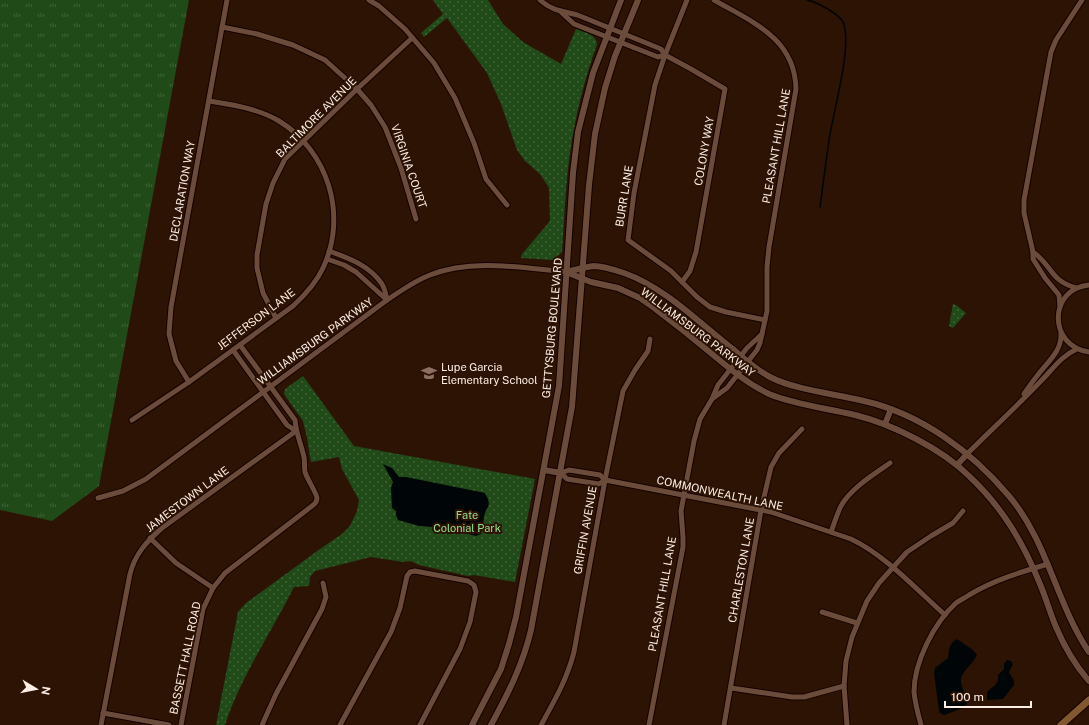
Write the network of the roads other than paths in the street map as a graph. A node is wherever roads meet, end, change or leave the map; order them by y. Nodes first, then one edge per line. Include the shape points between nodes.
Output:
1 (227, 0) edge
2 (369, 0) edge
3 (540, 0) edge
4 (621, 0) edge
5 (638, 0) edge
6 (687, 0) edge
7 (714, 0) edge
8 (1082, 0) edge
9 (560, 12) junction
10 (222, 27) junction
11 (609, 28) junction
12 (624, 34) junction
13 (606, 36) junction
14 (412, 38) junction
15 (621, 42) junction
16 (665, 55) junction
17 (357, 88) junction
18 (208, 101) junction
19 (303, 142) junction
20 (507, 205) dead end
21 (416, 219) dead end
22 (329, 251) junction
23 (1033, 252) junction
24 (327, 259) junction
25 (582, 269) junction
26 (566, 272) junction
27 (582, 278) junction
28 (682, 282) junction
29 (1089, 285) edge
30 (1076, 288) junction
31 (387, 300) junction
32 (1060, 307) junction
33 (276, 318) junction
34 (766, 320) junction
35 (1061, 333) junction
36 (762, 334) junction
37 (650, 339) dead end
38 (240, 345) junction
39 (1078, 349) junction
40 (233, 350) junction
41 (1089, 352) edge
42 (741, 356) junction
43 (748, 362) junction
44 (730, 369) junction
45 (738, 375) junction
46 (189, 382) junction
47 (270, 386) junction
48 (263, 391) junction
49 (712, 399) junction
50 (1018, 403) junction
51 (891, 409) junction
52 (132, 420) dead end
53 (885, 424) junction
54 (802, 429) dead end
55 (296, 432) junction
56 (968, 453) junction
57 (890, 463) dead end
58 (957, 465) junction
59 (544, 470) junction
60 (561, 473) junction
61 (604, 480) junction
62 (683, 495) junction
63 (98, 498) dead end
64 (761, 510) junction
65 (963, 511) dead end
66 (831, 532) junction
67 (150, 538) junction
68 (1048, 564) junction
69 (892, 568) junction
70 (1033, 568) junction
71 (323, 583) dead end
72 (213, 588) junction
73 (822, 612) dead end
74 (945, 615) junction
75 (857, 623) junction
76 (1089, 652) edge
77 (1089, 681) edge
78 (844, 686) junction
79 (731, 688) junction
80 (1089, 700) edge
81 (103, 713) junction
82 (101, 725) edge
83 (169, 725) edge
84 (181, 725) edge
85 (262, 725) edge
86 (340, 725) edge
87 (420, 725) edge
88 (472, 725) edge
89 (491, 725) edge
90 (542, 725) edge
91 (649, 725) edge
92 (724, 725) edge
93 (847, 725) edge
94 (920, 725) edge
95 (1060, 725) edge

1 - 10 street, DECLARATION WAY
2 - 14 street via 379,6
3 - 9 street, COLONY WAY
4 - 11 street, GETTYSBURG BOULEVARD
5 - 12 street
6 - 16 street, BURR LANE
7 - 34 street, PLEASANT HILL LANE via 778,40 789,56 796,75 796,97 768,247
8 - 23 street via 1056,40 1048,62 1024,200 1024,213
9 - 11 street, COLONY WAY via 578,15
9 - 13 street, COLONY WAY via 574,24
10 - 17 street, VIRGINIA COURT via 258,34 293,45 325,60
10 - 18 street, DECLARATION WAY
11 - 12 street, COLONY WAY
11 - 13 street, GETTYSBURG BOULEVARD
12 - 15 street
12 - 16 street, COLONY WAY via 661,49
13 - 15 street, COLONY WAY
13 - 26 street, GETTYSBURG BOULEVARD via 578,132
14 - 17 street, BALTIMORE AVENUE
14 - 20 street via 434,63 455,98 486,179
15 - 16 street, COLONY WAY via 658,57
15 - 25 street via 605,88 594,140
16 - 28 street, BURR LANE via 648,115 628,240
16 - 28 street, COLONY WAY via 725,89 696,252 690,271
17 - 19 street, BALTIMORE AVENUE
17 - 21 street, VIRGINIA COURT via 385,127 401,168
18 - 19 street, JEFFERSON LANE via 248,108 264,114 284,125
18 - 46 street, DECLARATION WAY via 171,307 169,334 176,361
19 - 22 street, JEFFERSON LANE via 320,165 331,194 334,227
19 - 33 street, BALTIMORE AVENUE via 285,160 273,183 266,204 257,255 257,268 263,293
22 - 24 street, JEFFERSON LANE
22 - 31 street via 349,258 370,271 383,286
23 - 30 street via 1042,258 1057,279 1067,286
23 - 32 street via 1033,259 1059,295
24 - 31 street via 356,272
24 - 33 street, JEFFERSON LANE via 307,292
25 - 26 street, WILLIAMSBURG PARKWAY
25 - 27 street
25 - 42 street, WILLIAMSBURG PARKWAY via 594,266 611,269 653,287
26 - 27 street, WILLIAMSBURG PARKWAY
26 - 31 street, WILLIAMSBURG PARKWAY via 484,265 460,267 420,279
26 - 59 street, GETTYSBURG BOULEVARD via 559,386
27 - 44 street, WILLIAMSBURG PARKWAY via 618,288 640,298
27 - 60 street via 572,407
28 - 34 street, BURR LANE via 710,307
29 - 30 street
30 - 32 street
31 - 47 street, WILLIAMSBURG PARKWAY
32 - 35 street via 1058,322
33 - 38 street, JEFFERSON LANE
34 - 36 street, PLEASANT HILL LANE
35 - 39 street
35 - 50 street via 1061,343 1056,353 1036,376
36 - 42 street, PLEASANT HILL LANE
36 - 43 street, PLEASANT HILL LANE via 757,350
37 - 61 street, GRIFFIN AVENUE via 648,351 623,391
38 - 40 street, JEFFERSON LANE
38 - 47 street
39 - 41 street
39 - 50 street via 1063,357
40 - 46 street, JEFFERSON LANE
40 - 48 street
42 - 43 street, WILLIAMSBURG PARKWAY
42 - 44 street, PLEASANT HILL LANE
43 - 45 street, PLEASANT HILL LANE
43 - 51 street, WILLIAMSBURG PARKWAY via 778,381
44 - 45 street, WILLIAMSBURG PARKWAY
44 - 49 street, PLEASANT HILL LANE via 718,384
45 - 49 street, PLEASANT HILL LANE via 727,388
45 - 53 street, WILLIAMSBURG PARKWAY via 752,385 780,398
46 - 52 street, JEFFERSON LANE
47 - 48 street, WILLIAMSBURG PARKWAY
47 - 55 street via 295,420
48 - 55 street via 287,425
48 - 63 street, WILLIAMSBURG PARKWAY via 146,479 123,491
49 - 62 street, PLEASANT HILL LANE via 700,419
50 - 56 street
51 - 53 street
51 - 56 street, WILLIAMSBURG PARKWAY via 924,425
53 - 58 street, WILLIAMSBURG PARKWAY via 916,439
54 - 64 street, CHARLESTON LANE via 779,453 771,467
55 - 67 street, JAMESTOWN LANE
55 - 72 street, BASSETT HALL ROAD via 304,456 305,472 316,495 316,501 225,572
56 - 58 street
56 - 68 street, WILLIAMSBURG PARKWAY via 1010,496 1027,521
57 - 66 street via 848,496 841,505
58 - 70 street, WILLIAMSBURG PARKWAY via 1005,517
59 - 60 street
59 - 88 street, GETTYSBURG BOULEVARD via 512,635 497,677
60 - 61 street, COMMONWEALTH LANE via 569,470 600,475
60 - 61 street, COMMONWEALTH LANE via 567,479 599,484
60 - 89 street via 528,640 513,684
61 - 62 street, COMMONWEALTH LANE
61 - 90 street, GRIFFIN AVENUE via 571,664 563,686
62 - 64 street, COMMONWEALTH LANE
62 - 91 street, PLEASANT HILL LANE via 683,547
64 - 66 street, COMMONWEALTH LANE
64 - 79 street, CHARLESTON LANE
65 - 69 street via 953,523 907,552
66 - 69 street, COMMONWEALTH LANE via 863,545 879,555
67 - 72 street via 176,563
67 - 81 street, JAMESTOWN LANE via 132,563
68 - 70 street
68 - 76 street, WILLIAMSBURG PARKWAY via 1079,637
69 - 74 street, COMMONWEALTH LANE
69 - 75 street via 867,601
70 - 74 street via 979,589 957,603
70 - 77 street, WILLIAMSBURG PARKWAY via 1056,627
71 - 85 street via 326,597 322,609
72 - 84 street, BASSETT HALL ROAD via 203,609
73 - 75 street
74 - 94 street via 933,632 916,674 914,692
75 - 78 street via 846,661
78 - 79 street via 804,697 777,696
78 - 93 street
79 - 92 street, CHARLESTON LANE
80 - 95 main road
81 - 82 street, JAMESTOWN LANE
81 - 83 street
86 - 87 street via 397,619 407,576 410,572 416,571 468,581 474,585 476,592 470,622 460,649

